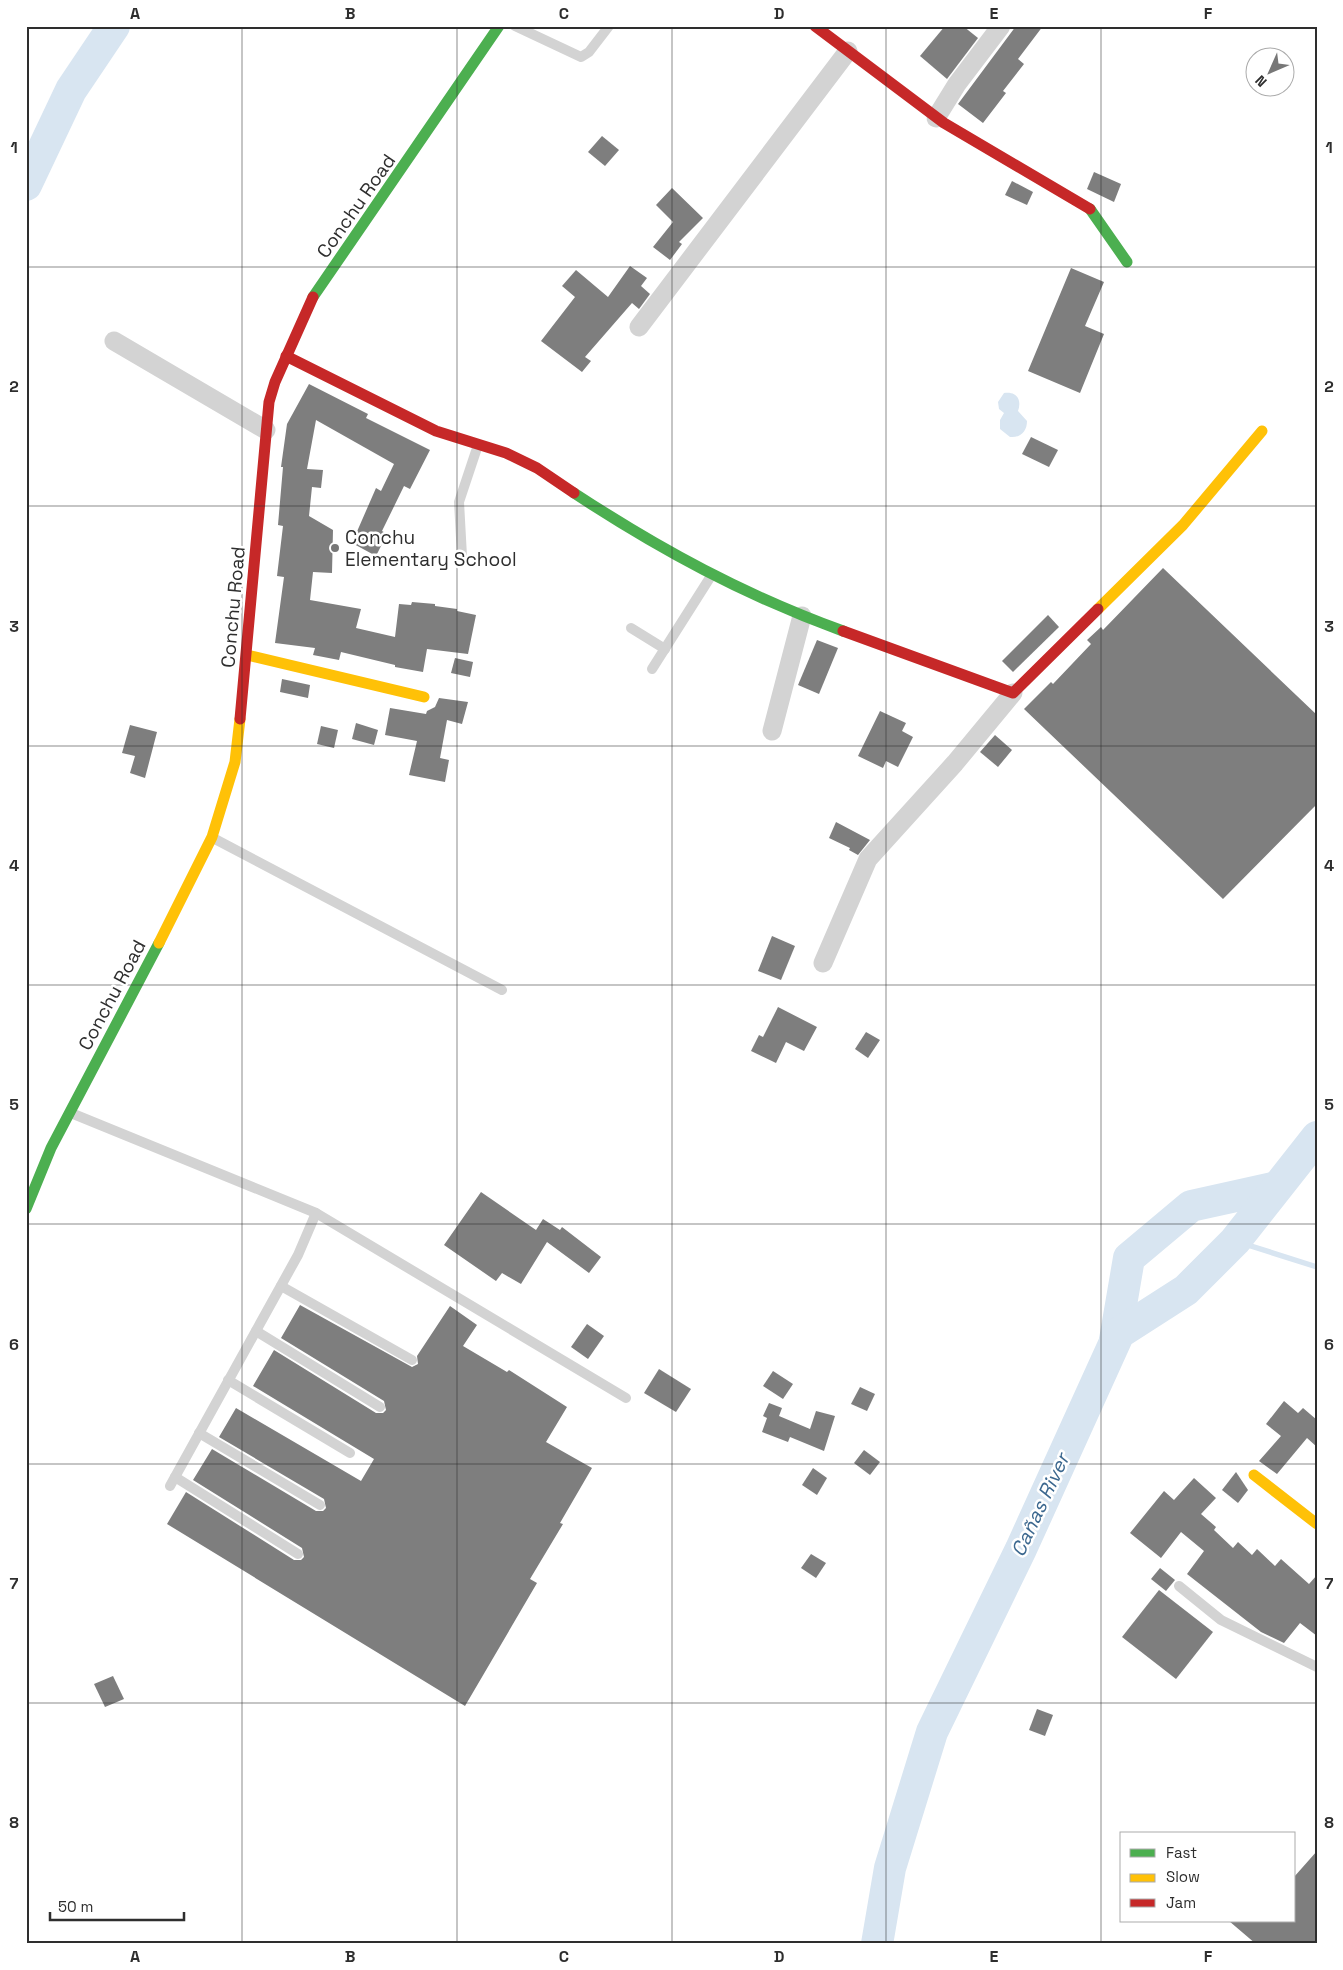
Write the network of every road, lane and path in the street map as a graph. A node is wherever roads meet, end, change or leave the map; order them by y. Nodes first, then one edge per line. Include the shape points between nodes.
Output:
1 (499, 26) edge
2 (515, 26) edge
3 (609, 26) edge
4 (815, 26) edge
5 (1001, 26) edge
6 (848, 51) junction
7 (936, 118) junction
8 (1128, 262) dead end
9 (639, 327) dead end
10 (114, 341) dead end
11 (286, 356) junction
12 (266, 430) junction
13 (1262, 431) dead end
14 (478, 444) junction
15 (462, 556) dead end
16 (711, 576) junction
17 (802, 616) junction
18 (630, 628) dead end
19 (665, 649) junction
20 (247, 655) junction
21 (652, 669) dead end
22 (1013, 693) junction
23 (424, 697) dead end
24 (772, 731) dead end
25 (212, 837) junction
26 (822, 963) dead end
27 (502, 990) dead end
28 (70, 1112) junction
29 (26, 1209) edge
30 (316, 1213) junction
31 (281, 1286) junction
32 (256, 1331) junction
33 (412, 1360) dead end
34 (228, 1380) junction
35 (626, 1398) dead end
36 (380, 1407) dead end
37 (199, 1432) junction
38 (350, 1452) dead end
39 (1254, 1475) dead end
40 (320, 1505) dead end
41 (1317, 1524) edge
42 (298, 1554) dead end
43 (1178, 1586) dead end
44 (1317, 1667) edge

1 - 11 street, Conchu Road via 308,305
2 - 3 lane via 581,57 590,52
4 - 6 street
5 - 7 street
6 - 7 street
6 - 9 street
7 - 8 street via 1089,208
10 - 12 street
11 - 12 street, Conchu Road via 269,402
11 - 14 street via 436,431
12 - 20 street, Conchu Road
13 - 22 street via 1182,525
14 - 15 lane via 459,502
14 - 16 street via 538,468 629,529
16 - 17 street
16 - 19 lane
17 - 22 street
17 - 24 street
18 - 19 lane
19 - 21 lane
20 - 23 street
20 - 25 street, Conchu Road via 235,762
22 - 26 street via 868,859
25 - 27 lane
25 - 28 street, Conchu Road
28 - 29 street, Conchu Road
28 - 30 lane
30 - 31 lane
30 - 35 lane
31 - 32 lane
31 - 33 lane
32 - 34 lane
32 - 36 lane
34 - 37 lane
34 - 38 lane
37 - 40 lane
37 - 42 lane via 172,1482
39 - 41 street
43 - 44 lane via 1221,1620

